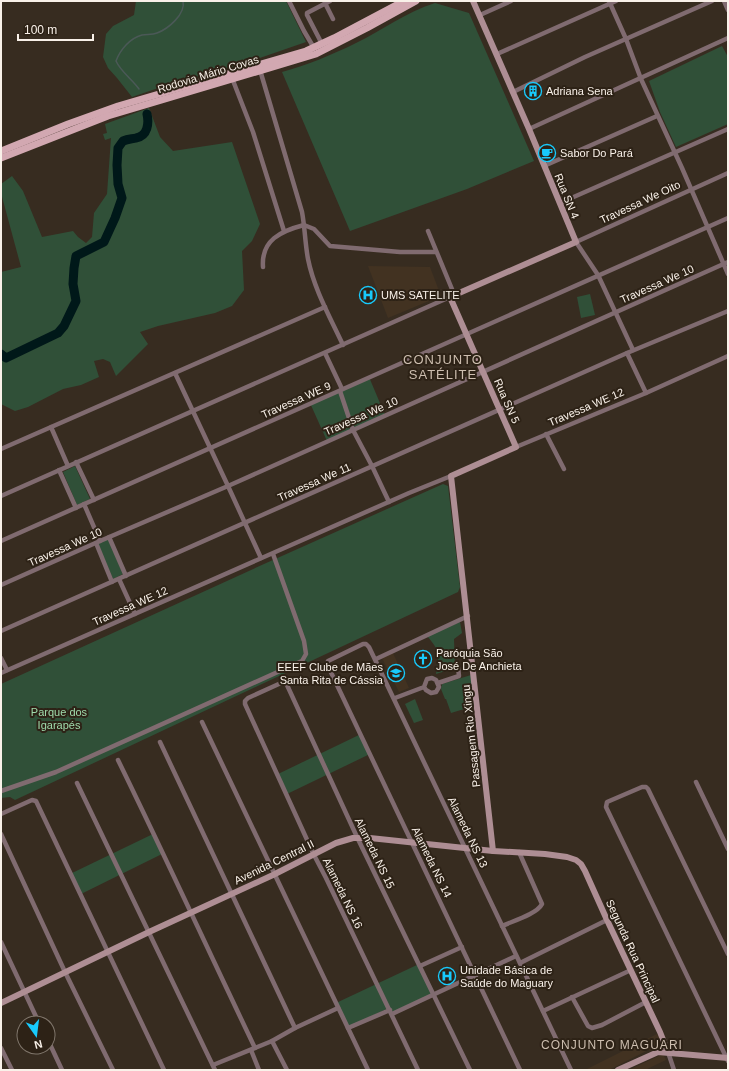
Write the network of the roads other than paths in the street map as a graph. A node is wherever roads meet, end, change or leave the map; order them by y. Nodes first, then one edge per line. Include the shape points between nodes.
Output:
1 (289, 1) edge
2 (404, 1) edge
3 (416, 1) edge
4 (473, 1) edge
5 (511, 1) edge
6 (616, 1) edge
7 (712, 1) edge
8 (724, 1) edge
9 (327, 2) edge
10 (609, 2) edge
11 (728, 10) edge
12 (480, 15) junction
13 (333, 19) dead end
14 (728, 38) edge
15 (626, 39) junction
16 (322, 44) junction
17 (314, 48) junction
18 (497, 54) junction
19 (260, 70) junction
20 (232, 78) junction
21 (641, 79) junction
22 (513, 92) junction
23 (657, 116) junction
24 (529, 129) junction
25 (728, 130) edge
26 (1, 151) edge
27 (674, 153) junction
28 (1, 158) edge
29 (544, 166) junction
30 (728, 173) edge
31 (691, 189) junction
32 (560, 203) junction
33 (728, 218) edge
34 (304, 225) junction
35 (708, 228) junction
36 (284, 231) junction
37 (428, 231) dead end
38 (576, 242) junction
39 (435, 252) junction
40 (726, 264) edge
41 (262, 267) dead end
42 (728, 274) edge
43 (598, 276) junction
44 (452, 296) junction
45 (325, 307) junction
46 (728, 311) edge
47 (616, 312) junction
48 (467, 335) junction
49 (344, 345) junction
50 (633, 350) junction
51 (325, 353) junction
52 (626, 353) junction
53 (728, 356) edge
54 (483, 372) junction
55 (175, 373) junction
56 (341, 390) junction
57 (646, 393) junction
58 (500, 409) junction
59 (193, 410) junction
60 (51, 427) junction
61 (353, 430) junction
62 (546, 434) junction
63 (516, 447) junction
64 (211, 448) junction
65 (1, 449) edge
66 (76, 462) junction
67 (68, 466) junction
68 (372, 466) junction
69 (564, 469) dead end
70 (59, 470) junction
71 (451, 476) junction
72 (228, 486) junction
73 (1, 496) edge
74 (94, 500) junction
75 (389, 502) junction
76 (84, 504) junction
77 (76, 508) junction
78 (244, 523) junction
79 (109, 537) junction
80 (1, 541) edge
81 (98, 542) junction
82 (273, 554) junction
83 (261, 558) junction
84 (126, 576) junction
85 (119, 579) junction
86 (112, 582) junction
87 (1, 585) edge
88 (135, 614) junction
89 (468, 616) junction
90 (1, 631) edge
91 (1, 658) edge
92 (376, 659) junction
93 (327, 662) joint
94 (458, 667) dead end
95 (6, 670) junction
96 (1, 673) edge
97 (438, 683) junction
98 (424, 687) junction
99 (395, 698) junction
100 (245, 701) joint
101 (202, 722) dead end
102 (160, 742) dead end
103 (118, 760) dead end
104 (696, 782) dead end
105 (77, 783) dead end
106 (1, 791) edge
107 (1, 814) edge
108 (1, 834) edge
109 (357, 837) junction
110 (412, 842) junction
111 (464, 848) junction
112 (728, 850) edge
113 (493, 851) junction
114 (519, 852) junction
115 (314, 855) junction
116 (576, 860) joint
117 (274, 874) junction
118 (232, 894) junction
119 (190, 914) junction
120 (607, 920) junction
121 (502, 926) junction
122 (149, 932) junction
123 (1, 942) edge
124 (462, 947) junction
125 (107, 952) junction
126 (728, 954) edge
127 (516, 956) junction
128 (520, 963) junction
129 (420, 966) junction
130 (631, 970) junction
131 (65, 972) junction
132 (476, 976) junction
133 (24, 992) junction
134 (435, 996) junction
135 (572, 997) junction
136 (646, 1002) junction
137 (1, 1003) edge
138 (338, 1008) junction
139 (543, 1011) junction
140 (391, 1012) junction
141 (36, 1015) edge
142 (295, 1028) junction
143 (348, 1028) junction
144 (272, 1041) junction
145 (1, 1048) edge
146 (253, 1049) junction
147 (668, 1052) junction
148 (55, 1055) edge
149 (727, 1059) edge
150 (213, 1065) junction
151 (621, 1069) edge
152 (12, 1070) edge
153 (62, 1070) edge
154 (113, 1070) edge
155 (164, 1070) edge
156 (215, 1070) edge
157 (260, 1070) edge
158 (287, 1070) edge
159 (368, 1070) edge
160 (418, 1070) edge
161 (470, 1070) edge
162 (520, 1070) edge
163 (571, 1070) edge
164 (674, 1070) edge

1 - 17 street
2 - 16 main road, Rodovia Mário Covas
3 - 19 main road, Rodovia Mário Covas via 316,54
4 - 12 main road, Rua SN 4
5 - 12 street
6 - 10 street
7 - 15 street
8 - 11 street
9 - 13 street
9 - 16 street via 307,16
10 - 15 street
10 - 18 street
12 - 18 main road, Rua SN 4
14 - 21 street
15 - 21 street
15 - 22 street
16 - 17 main road, Rodovia Mário Covas
17 - 26 main road, Rodovia Mário Covas via 118,106
18 - 22 main road, Rua SN 4
19 - 20 main road, Rodovia Mário Covas
19 - 34 street
20 - 28 main road, Rodovia Mário Covas via 108,116
20 - 36 street
21 - 23 street
21 - 24 street
22 - 24 main road, Rua SN 4
23 - 27 street
23 - 29 street
24 - 29 main road, Rua SN 4
25 - 27 street
27 - 31 street
27 - 32 street
29 - 32 main road, Rua SN 4
30 - 31 street, Travessa We Oito
31 - 35 street
31 - 38 street, Travessa We Oito
32 - 38 main road, Rua SN 4
33 - 35 street, Travessa WE 9
34 - 36 street
34 - 39 street via 314,229 332,246 400,252
34 - 45 street via 310,267
35 - 40 street
35 - 43 street, Travessa WE 9
36 - 41 street via 267,245 262,257
37 - 39 street
38 - 43 street, Rua SN 4
38 - 44 main road, Travessa We Oito
39 - 44 street
40 - 42 street
40 - 47 street, Travessa We 10
43 - 47 street, Rua SN 4
43 - 48 street, Travessa WE 9
44 - 48 main road, Rua SN 5
44 - 49 street
45 - 49 street
45 - 55 street
46 - 50 street, Travessa We 11
47 - 50 street, Rua SN 4
47 - 54 street, Travessa We 10
48 - 54 main road, Rua SN 5
48 - 56 street, Travessa WE 9
49 - 51 street
50 - 52 street, Travessa We 11
51 - 56 street
51 - 59 street
52 - 57 street
52 - 58 street, Travessa We 11
53 - 57 street, Travessa WE 12
54 - 58 main road, Rua SN 5
54 - 61 street, Travessa We 10
55 - 59 street
55 - 60 street
56 - 61 street
56 - 64 street, Travessa WE 9
57 - 62 street, Travessa WE 12
58 - 63 main road, Rua SN 5
58 - 68 street, Travessa We 11
59 - 64 street
59 - 66 street
60 - 65 street
60 - 67 street
61 - 68 street
61 - 72 street, Travessa We 10
62 - 63 street, Travessa WE 12
62 - 69 street
63 - 71 main road, Travessa WE 12
64 - 72 street
64 - 74 street, Travessa WE 9
66 - 67 street
66 - 74 street
67 - 70 street
68 - 75 street
68 - 78 street, Travessa We 11
70 - 73 street
70 - 77 street
71 - 75 street
71 - 89 main road, Passagem Rio Xingu
72 - 78 street
72 - 79 street, Travessa We 10
74 - 76 street, Travessa WE 9
75 - 82 street
76 - 77 street, Travessa WE 9
76 - 81 street
77 - 80 street, Travessa WE 9
78 - 83 street
78 - 84 street, Travessa We 11
79 - 81 street, Travessa We 10
79 - 84 street
81 - 86 street
81 - 87 street, Travessa We 10
82 - 83 street
82 - 106 street via 304,641 306,654 302,661 56,772
83 - 88 street, Travessa WE 12
84 - 85 street, Travessa We 11
85 - 86 street, Travessa We 11
85 - 88 street
86 - 90 street, Travessa We 11
88 - 95 street, Travessa WE 12
89 - 92 street
89 - 113 main road, Passagem Rio Xingu
91 - 95 street
92 - 93 street, Alameda NS 13 via 370,647 365,644
92 - 99 street, Alameda NS 13
93 - 110 street, Alameda NS 14
94 - 97 street via 459,676
95 - 96 street
97 - 98 street via 429,676
97 - 98 street via 436,692 428,692
98 - 99 street
99 - 111 street, Alameda NS 13
100 - 109 street, Alameda NS 15 via 281,683 286,684
100 - 115 street, Alameda NS 16
101 - 117 street
102 - 118 street
103 - 119 street
104 - 112 street
105 - 122 street
107 - 125 street via 36,801
108 - 131 street
109 - 110 main road, Avenida Central II
109 - 115 main road, Avenida Central II via 341,841
109 - 129 street, Alameda NS 15
110 - 111 main road, Avenida Central II
110 - 124 street, Alameda NS 14
111 - 113 main road, Avenida Central II
111 - 121 street, Alameda NS 13
113 - 114 main road, Avenida Central II
114 - 116 main road, Avenida Central II
114 - 121 street via 542,904 533,912
115 - 117 main road, Avenida Central II
115 - 140 street, Alameda NS 16
116 - 120 main road, Segunda Rua Principal via 586,872
117 - 118 main road, Avenida Central II
117 - 138 street
118 - 119 main road, Avenida Central II
118 - 142 street
119 - 122 main road, Avenida Central II
119 - 146 street
120 - 128 street
120 - 130 main road, Segunda Rua Principal
121 - 127 street, Alameda NS 13
122 - 125 main road, Avenida Central II
122 - 150 street
123 - 133 street
124 - 129 street
124 - 132 street, Alameda NS 14
125 - 131 main road, Avenida Central II
125 - 155 street
126 - 149 street via 648,788 644,786 607,802 606,807
127 - 128 street, Alameda NS 13
127 - 132 street
128 - 139 street, Alameda NS 13
129 - 134 street, Alameda NS 15
130 - 135 street
130 - 136 main road, Segunda Rua Principal
131 - 133 main road, Avenida Central II
131 - 154 street
132 - 134 street
132 - 162 street, Alameda NS 14
133 - 137 main road, Avenida Central II
133 - 141 street
134 - 140 street
134 - 161 street, Alameda NS 15
135 - 136 street via 588,1026 592,1028
135 - 139 street
136 - 147 main road, Segunda Rua Principal
138 - 142 street
138 - 143 street
139 - 163 street, Alameda NS 13
140 - 143 street
140 - 160 street, Alameda NS 16
142 - 144 street
143 - 159 street
144 - 146 street
144 - 158 street
145 - 152 street
146 - 150 street
146 - 157 street
147 - 149 main road
147 - 151 main road via 654,1053
147 - 164 street
148 - 153 street
150 - 156 street

